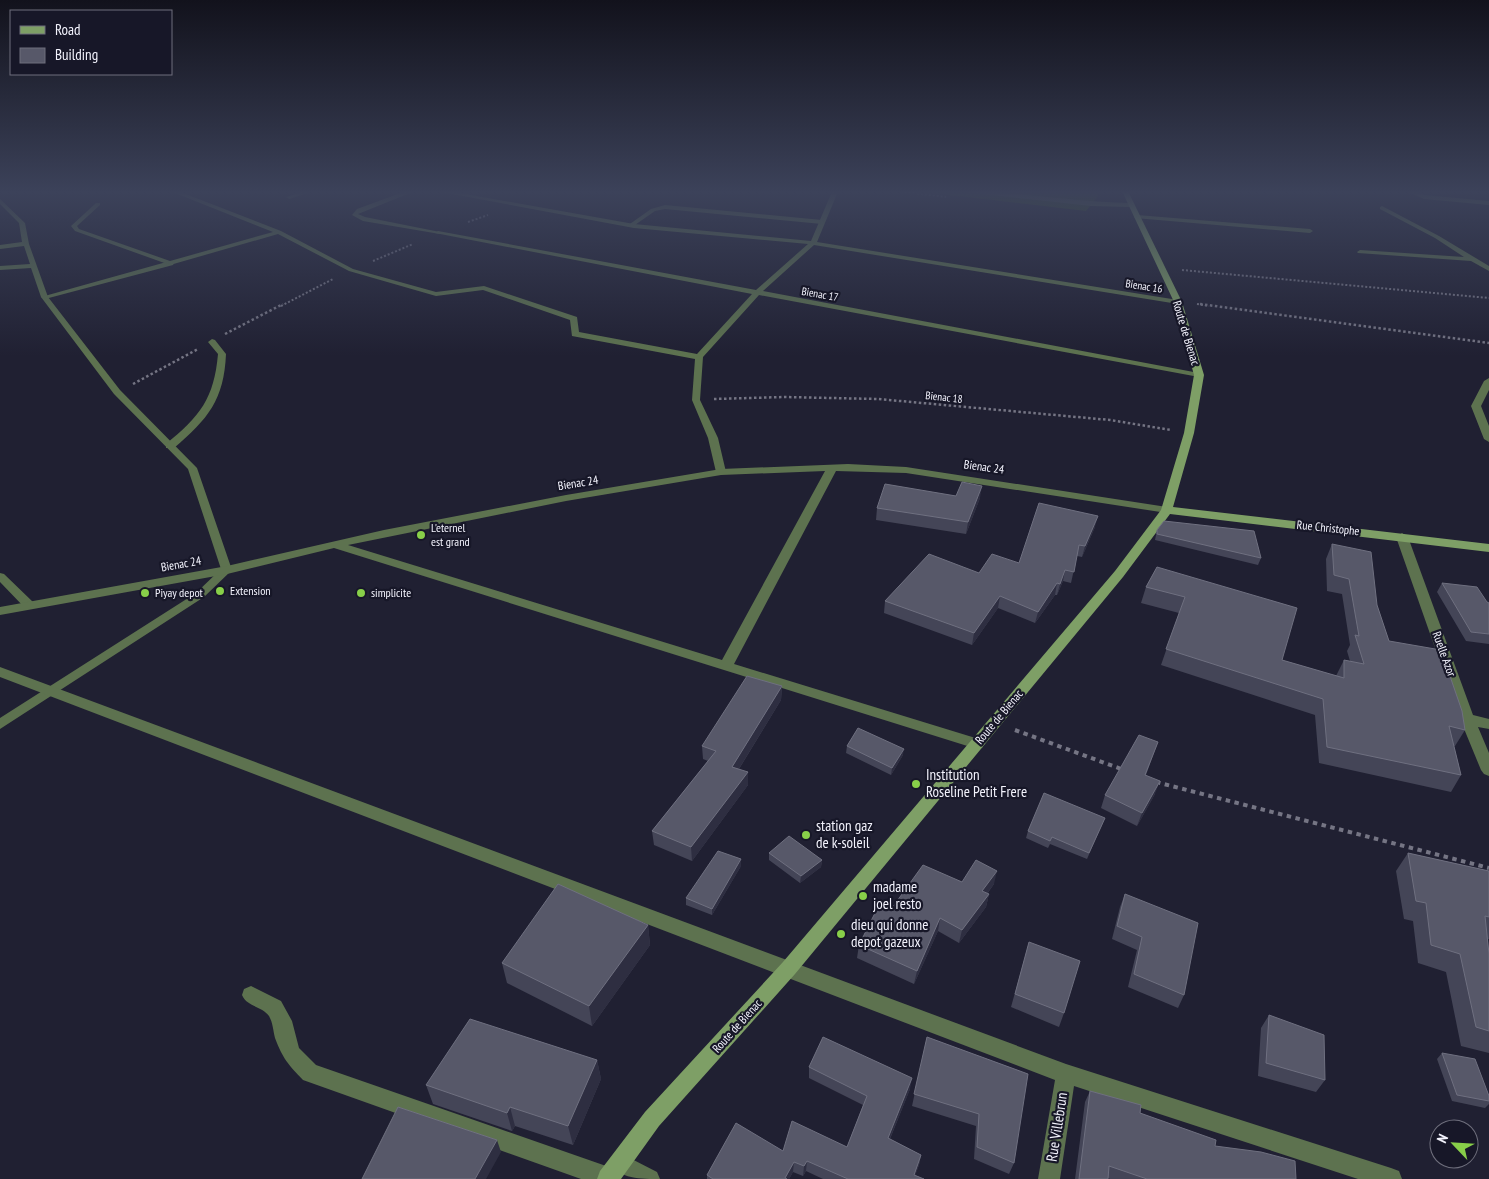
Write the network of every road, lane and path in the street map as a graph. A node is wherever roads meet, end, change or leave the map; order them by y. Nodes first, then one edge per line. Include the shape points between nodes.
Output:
1 (27, 246) edge
2 (122, 246) edge
3 (230, 246) edge
4 (305, 246) edge
5 (407, 246) edge
6 (506, 246) edge
7 (811, 246) edge
8 (826, 246) edge
9 (1151, 246) edge
10 (1451, 246) edge
11 (1360, 252) dead end
12 (1473, 260) junction
13 (170, 263) junction
14 (35, 266) junction
15 (0, 268) edge
16 (1161, 268) junction
17 (1489, 269) edge
18 (350, 270) junction
19 (756, 294) junction
20 (44, 297) junction
21 (1489, 298) edge
22 (1178, 302) junction
23 (212, 342) junction
24 (1489, 343) edge
25 (699, 357) junction
26 (1199, 375) junction
27 (1489, 382) edge
28 (117, 392) junction
29 (696, 400) junction
30 (1189, 433) junction
31 (1489, 439) edge
32 (170, 446) junction
33 (832, 468) junction
34 (721, 472) junction
35 (1167, 510) junction
36 (1402, 537) junction
37 (334, 545) junction
38 (1489, 548) edge
39 (227, 570) junction
40 (0, 576) edge
41 (29, 605) junction
42 (0, 610) edge
43 (726, 666) junction
44 (0, 672) edge
45 (50, 690) junction
46 (1467, 719) junction
47 (995, 723) junction
48 (0, 724) edge
49 (1489, 724) edge
50 (977, 744) junction
51 (1489, 770) edge
52 (1130, 772) edge
53 (1148, 779) edge
54 (1489, 868) edge
55 (789, 968) junction
56 (251, 995) dead end
57 (1066, 1074) junction
58 (612, 1173) edge
59 (1382, 1178) edge
60 (650, 1179) edge
61 (1049, 1179) edge

1 - 14 lane
2 - 13 lane
3 - 13 lane
4 - 18 lane
5 - 18 path
6 - 19 lane, Bienac 17
7 - 19 lane
8 - 22 lane, Bienac 16
9 - 16 main road, Route de Bienac
10 - 12 lane
11 - 12 lane
12 - 17 lane
13 - 20 street
14 - 15 lane
14 - 20 lane
16 - 21 path
16 - 22 main road, Route de Bienac
18 - 23 path
18 - 25 lane via 436,294 484,288 574,319 575,334
19 - 25 lane
19 - 26 lane, Bienac 17
20 - 28 lane
22 - 24 path
22 - 26 main road, Route de Bienac
23 - 28 path
23 - 32 street via 222,354 222,379 205,415
25 - 29 lane
26 - 30 main road, Route de Bienac
27 - 31 street via 1476,406
28 - 32 lane
29 - 30 path, Bienac 18 via 784,397 878,399 1110,420
29 - 34 lane via 713,438
30 - 35 main road, Route de Bienac
32 - 39 lane via 192,468
33 - 34 street, Bienac 24
33 - 35 street, Bienac 24 via 906,470
33 - 43 street
34 - 37 street, Bienac 24 via 566,498
35 - 36 main road, Rue Christophe
35 - 47 main road, Route de Bienac via 1119,574
36 - 38 main road, Rue Christophe
36 - 46 street, Ruelle Azor
37 - 39 street, Bienac 24
37 - 43 street
39 - 41 street, Bienac 24
39 - 45 lane via 200,595
40 - 41 lane
41 - 42 street, Bienac 24
43 - 50 street
44 - 45 street
45 - 48 lane
45 - 55 street
46 - 49 street
46 - 51 street, Ruelle Azor
47 - 50 main road, Route de Bienac
47 - 52 path
50 - 55 main road, Route de Bienac
53 - 54 path
55 - 57 street
55 - 58 main road, Route de Bienac via 652,1119
56 - 58 street via 274,1007 292,1054 310,1073
57 - 59 street
57 - 61 street, Rue Villebrun
58 - 60 lane

